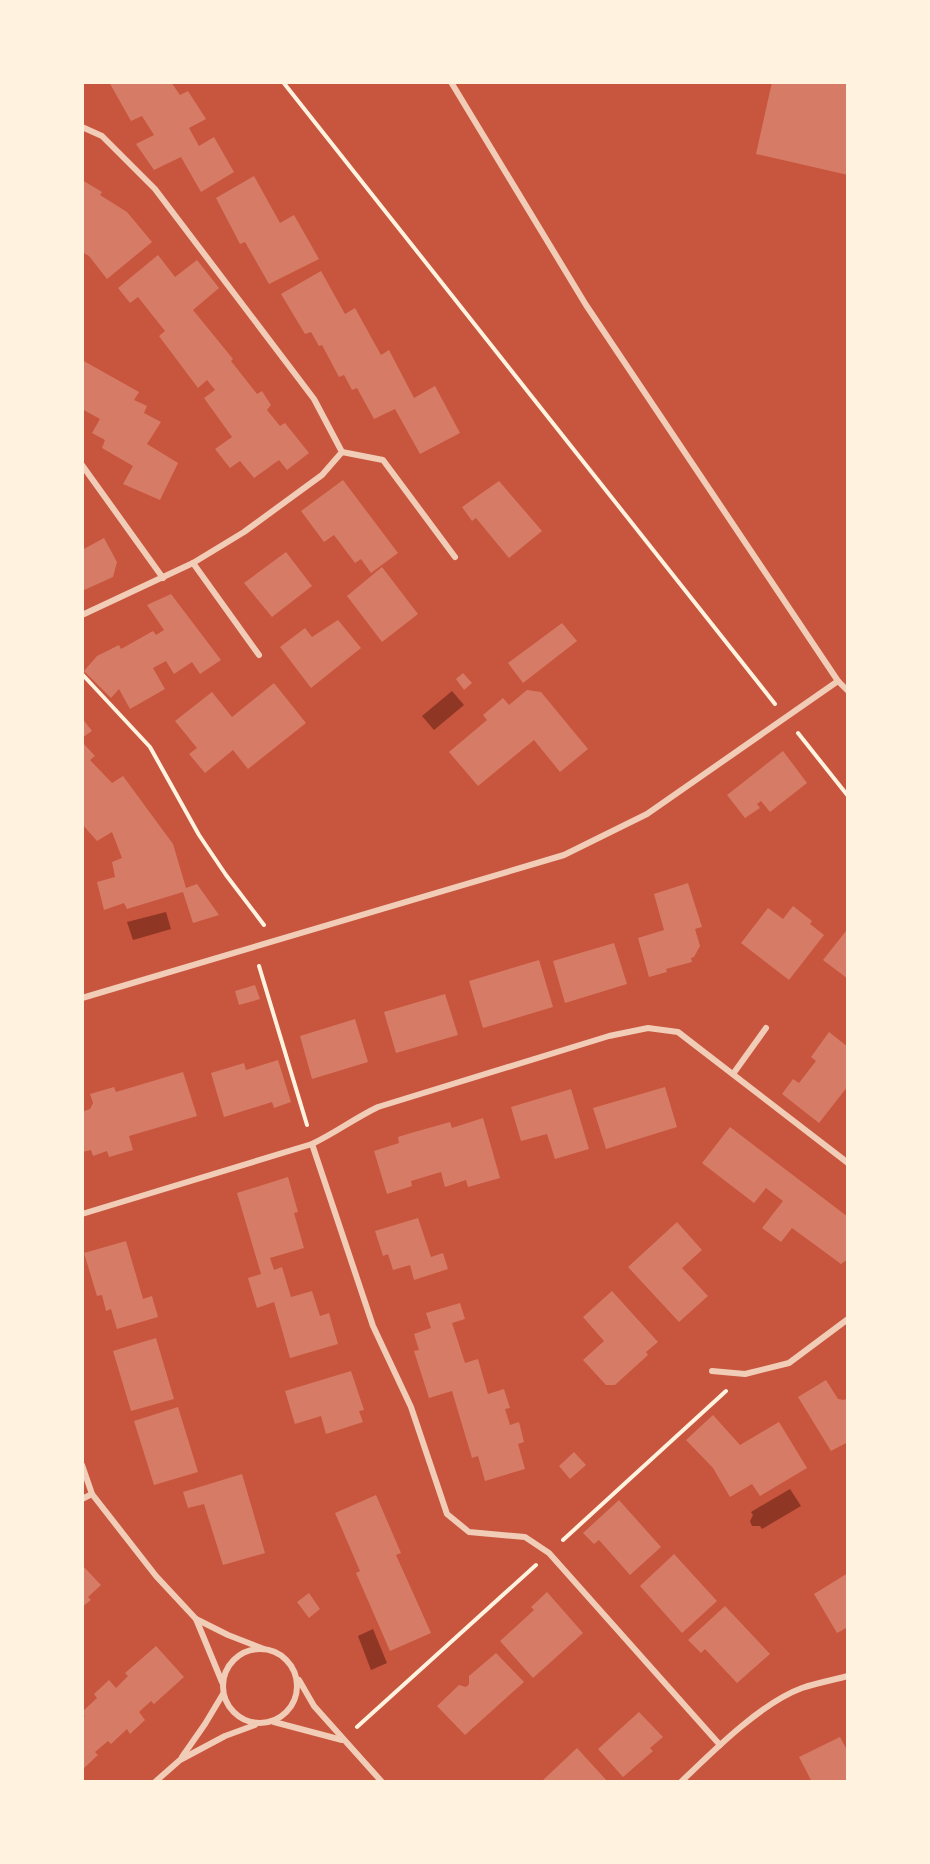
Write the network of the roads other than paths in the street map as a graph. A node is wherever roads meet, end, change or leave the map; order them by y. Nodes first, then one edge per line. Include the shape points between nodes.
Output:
1 (451, 82) edge
2 (82, 127) edge
3 (342, 452) junction
4 (82, 465) edge
5 (454, 557) dead end
6 (193, 563) junction
7 (163, 578) junction
8 (82, 615) edge
9 (259, 655) dead end
10 (838, 681) junction
11 (848, 691) edge
12 (82, 998) edge
13 (766, 1028) dead end
14 (733, 1074) junction
15 (312, 1144) junction
16 (848, 1163) edge
17 (82, 1214) edge
18 (848, 1318) edge
19 (712, 1371) dead end
20 (82, 1465) edge
21 (92, 1494) junction
22 (82, 1499) edge
23 (196, 1619) junction
24 (264, 1649) junction
25 (848, 1677) edge
26 (297, 1678) junction
27 (222, 1683) junction
28 (223, 1694) junction
29 (271, 1722) junction
30 (256, 1724) junction
31 (343, 1740) junction
32 (720, 1745) junction
33 (180, 1760) junction
34 (155, 1782) edge
35 (382, 1782) edge
36 (681, 1782) edge

1 - 10 street via 586,305
2 - 3 street via 102,136 155,189 314,399
3 - 5 street via 383,460
3 - 6 street via 322,475 244,532
4 - 7 street
6 - 7 street
6 - 9 street
7 - 8 street
10 - 11 street
10 - 12 street via 647,814 564,855
13 - 14 street
14 - 15 street via 678,1032 648,1028 609,1036 378,1107
14 - 16 street
15 - 17 street
15 - 32 street via 373,1326 411,1407 447,1514 469,1532 525,1537 549,1553
18 - 19 street via 789,1363 745,1374
20 - 21 street
21 - 22 street
21 - 23 street via 156,1576
23 - 24 street
23 - 27 street
24 - 26 street via 285,1658
24 - 27 street via 239,1655 225,1671
25 - 32 street via 802,1688 775,1701
26 - 29 street via 295,1701 279,1719
26 - 31 street via 314,1706
27 - 28 street
28 - 30 street via 227,1705 245,1721
28 - 33 street
29 - 30 street
29 - 31 street
30 - 33 street
31 - 35 street
32 - 36 street
33 - 34 street

